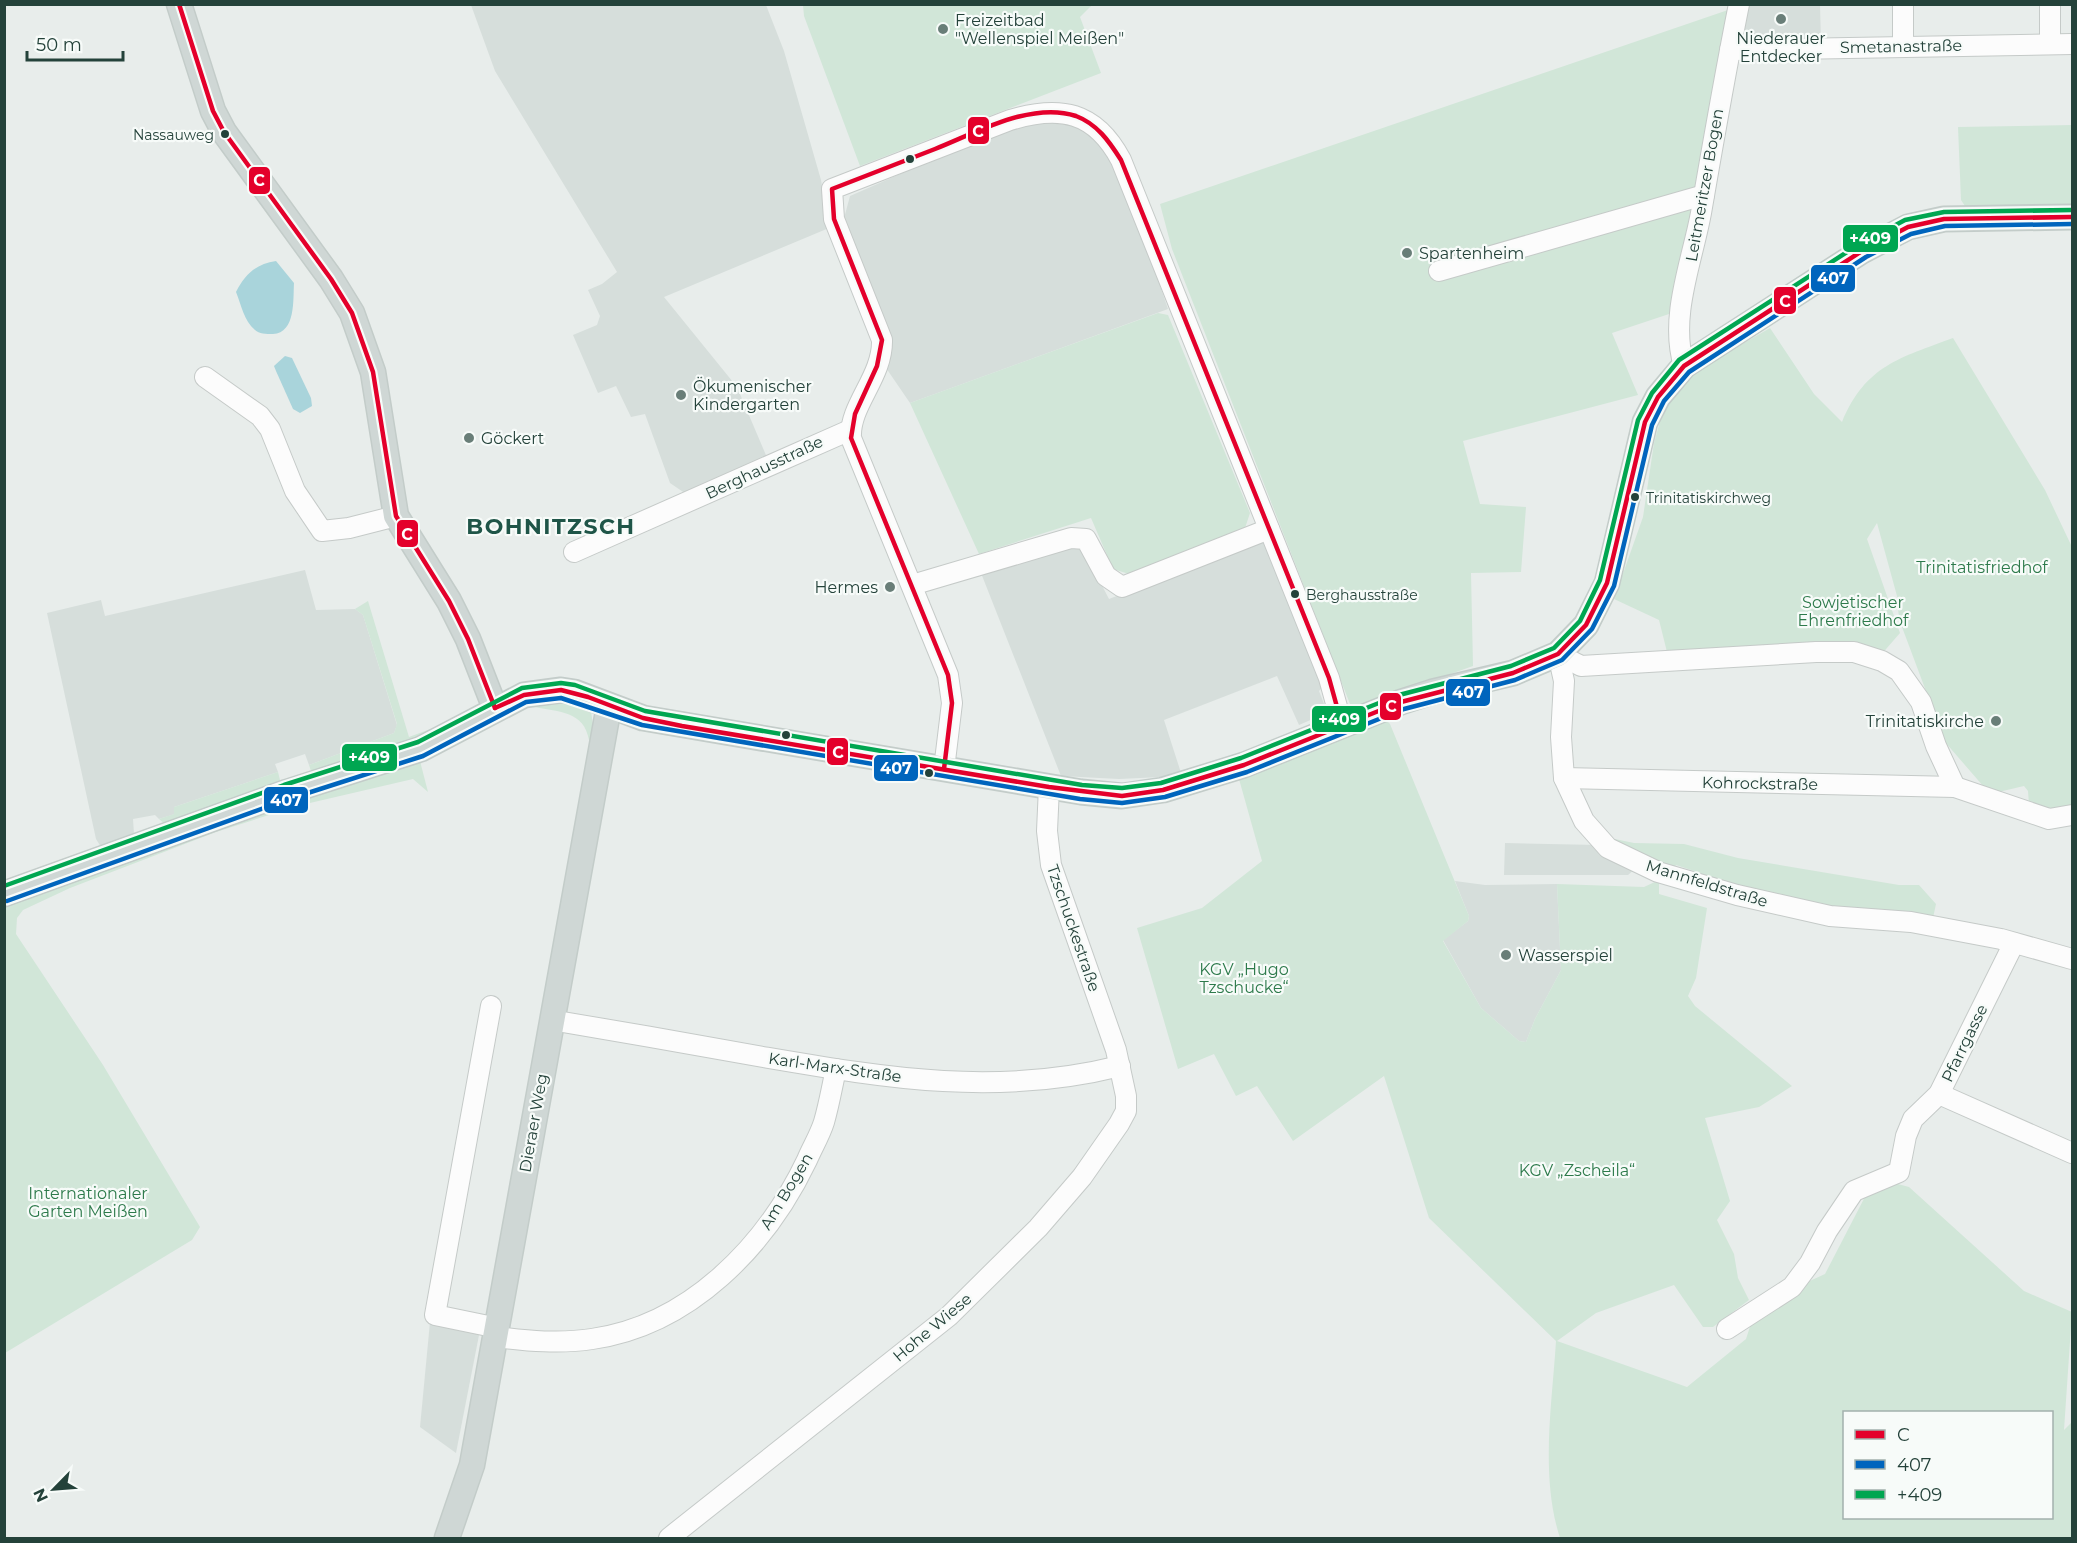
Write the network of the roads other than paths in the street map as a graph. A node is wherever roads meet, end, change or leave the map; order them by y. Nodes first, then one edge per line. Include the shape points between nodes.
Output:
1 (179, 4) edge
2 (1739, 4) edge
3 (1903, 4) edge
4 (2050, 4) edge
5 (2050, 44) junction
6 (2073, 44) edge
7 (1903, 46) junction
8 (1730, 50) junction
9 (1704, 195) junction
10 (2073, 217) edge
11 (1439, 271) dead end
12 (1684, 366) junction
13 (205, 377) dead end
14 (850, 429) junction
15 (396, 516) junction
16 (1269, 529) junction
17 (574, 552) dead end
18 (912, 585) junction
19 (1558, 654) junction
20 (609, 706) junction
21 (495, 708) junction
22 (1342, 725) junction
23 (944, 770) junction
24 (1564, 778) junction
25 (1955, 787) junction
26 (1049, 788) junction
27 (2073, 815) edge
28 (4, 894) edge
29 (2014, 943) junction
30 (2073, 959) edge
31 (491, 1006) dead end
32 (551, 1020) junction
33 (1120, 1066) junction
34 (836, 1069) junction
35 (1939, 1094) junction
36 (2073, 1153) edge
37 (1727, 1329) dead end
38 (497, 1332) junction
39 (447, 1539) edge
40 (669, 1539) edge

1 - 15 main road via 213,111 224,132 352,314 373,372
2 - 8 street, Leitmeritzer Bogen
3 - 7 street
4 - 5 street
5 - 6 street, Smetanastraße
5 - 7 street, Smetanastraße
7 - 8 street, Smetanastraße
8 - 9 street, Leitmeritzer Bogen
9 - 11 street
9 - 12 street, Leitmeritzer Bogen via 1678,327 1678,347
10 - 12 main road via 1944,219 1908,227 1862,250
12 - 19 main road via 1658,397 1646,422 1606,583 1586,625
13 - 15 street via 260,416 270,429 295,491 322,531
14 - 16 street via 880,360 882,340 838,231 832,189 1010,120 1040,112 1067,113 1104,134 1121,160
14 - 17 street, Berghausstraße
14 - 18 street
15 - 21 main road via 449,601
16 - 18 street via 1122,587 1106,576 1086,539 1071,538
16 - 22 street via 1329,678
18 - 23 street via 951,688
19 - 22 main road via 1513,673 1432,692
19 - 24 street, Mannfeldstraße via 1564,681
19 - 25 street via 1581,666 1816,652 1867,656 1899,671 1913,687
20 - 21 main road via 561,690 524,695
20 - 23 main road via 673,724
20 - 32 main road, Dieraer Weg
21 - 28 main road via 421,749 287,792
22 - 26 main road via 1244,765 1163,790 1122,796
23 - 26 main road
24 - 25 street, Kohrockstraße
24 - 29 street, Mannfeldstraße via 1584,822 1608,848 1658,872 1830,916 1911,922
25 - 27 street, Kohrockstraße via 2049,819
26 - 33 street, Tzschuckestraße via 1047,831 1051,865
29 - 30 street, Mannfeldstraße
29 - 35 street, Pfarrgasse
31 - 38 street, Am Bogen via 435,1315
32 - 34 street, Karl-Marx-Straße
32 - 38 main road, Dieraer Weg
33 - 34 street, Karl-Marx-Straße via 1063,1079 996,1083 947,1082
33 - 40 street, Hohe Wiese via 1126,1111 1082,1177 1038,1228 949,1316
34 - 38 street, Am Bogen via 823,1124 799,1177 770,1223 717,1281 647,1323 591,1340 544,1342
35 - 36 street
35 - 37 street, Pfarrgasse via 1914,1119 1906,1136 1899,1172 1854,1191 1792,1287
38 - 39 main road, Dieraer Weg via 472,1465

